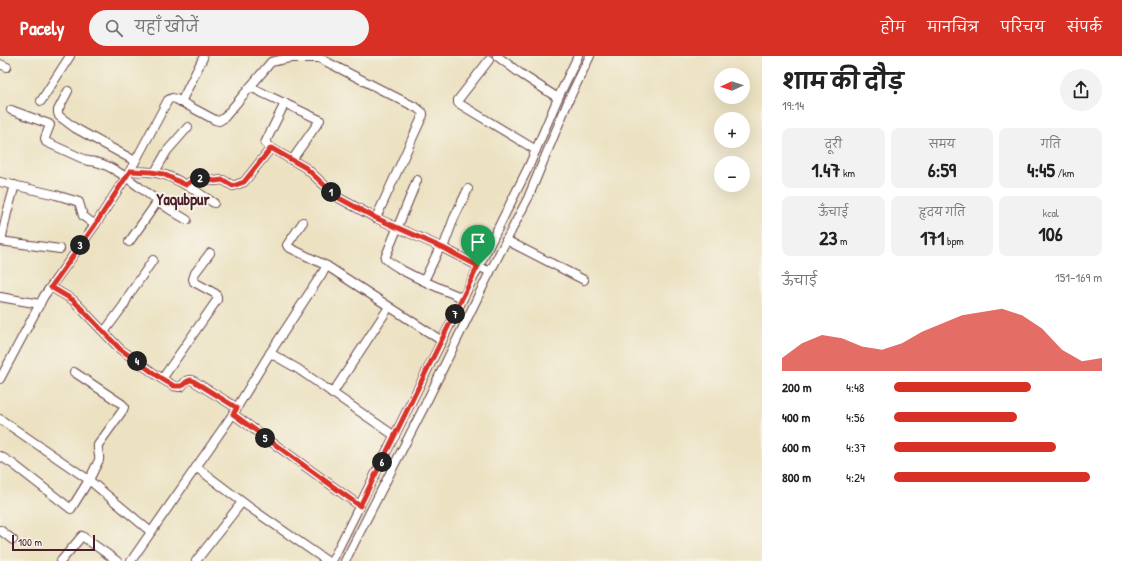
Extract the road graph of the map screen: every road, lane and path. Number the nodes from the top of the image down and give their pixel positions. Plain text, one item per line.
1 (70, 56) edge
2 (267, 56) edge
3 (497, 56) edge
4 (578, 56) edge
5 (590, 56) edge
6 (319, 57) edge
7 (488, 57) edge
8 (203, 58) dead end
9 (281, 59) junction
10 (250, 87) junction
11 (68, 91) dead end
12 (559, 95) junction
13 (570, 96) junction
14 (41, 101) dead end
15 (181, 102) junction
16 (285, 104) junction
17 (11, 110) dead end
18 (188, 127) dead end
19 (271, 148) junction
20 (536, 150) junction
21 (292, 160) junction
22 (135, 161) junction
23 (155, 172) junction
24 (128, 174) junction
25 (416, 180) dead end
26 (0, 182) edge
27 (186, 185) junction
28 (15, 186) junction
29 (468, 189) dead end
30 (158, 201) junction
31 (214, 203) dead end
32 (376, 218) junction
33 (187, 220) dead end
34 (303, 222) dead end
35 (95, 225) junction
36 (397, 227) junction
37 (506, 240) junction
38 (0, 241) edge
39 (130, 242) dead end
40 (441, 247) junction
41 (60, 249) dead end
42 (210, 253) dead end
43 (153, 260) dead end
44 (327, 266) junction
45 (478, 266) junction
46 (490, 272) junction
47 (584, 280) dead end
48 (424, 281) junction
49 (51, 287) junction
50 (0, 297) edge
51 (463, 298) junction
52 (40, 304) junction
53 (388, 307) junction
54 (104, 332) junction
55 (442, 341) junction
56 (270, 353) junction
57 (74, 372) dead end
58 (0, 379) edge
59 (162, 379) junction
60 (332, 394) junction
61 (235, 411) junction
62 (0, 419) edge
63 (395, 436) junction
64 (0, 456) edge
65 (196, 467) junction
66 (90, 480) junction
67 (242, 502) junction
68 (360, 506) junction
69 (0, 530) edge
70 (151, 532) junction
71 (14, 540) dead end
72 (134, 560) edge
73 (60, 561) edge
74 (117, 561) edge
75 (196, 561) edge
76 (327, 561) edge
77 (332, 561) edge
78 (345, 561) edge

1 - 14 street
2 - 9 street
3 - 12 street
4 - 12 street
5 - 13 street
6 - 9 street
6 - 32 street
7 - 20 street
8 - 15 street
9 - 10 street
10 - 15 street
10 - 16 street
11 - 22 street
12 - 13 street
12 - 20 street
13 - 37 street
15 - 22 street
16 - 19 street
16 - 21 street
17 - 24 street
18 - 23 street
19 - 21 street
19 - 27 street
20 - 45 street
21 - 32 street
22 - 24 street
23 - 24 street
23 - 27 street
24 - 30 street
24 - 35 street
25 - 36 street
26 - 28 street
27 - 31 street
28 - 35 street
28 - 38 street
29 - 40 street
30 - 33 street
30 - 39 street
32 - 36 street
34 - 44 street
35 - 49 street
36 - 40 street
36 - 48 street
37 - 46 street
37 - 47 street
38 - 41 street
40 - 45 street
40 - 48 street
42 - 59 street
43 - 54 street
44 - 53 street
44 - 56 street
45 - 46 street
45 - 51 street
46 - 78 street
48 - 51 street
49 - 52 street
49 - 54 street
50 - 52 street
51 - 55 street
52 - 58 street
53 - 55 street
53 - 60 street
54 - 59 street
55 - 63 street
56 - 60 street
56 - 61 street
57 - 66 street
59 - 61 street
60 - 63 street
61 - 65 street
61 - 68 street
62 - 66 street
63 - 68 street
64 - 66 street
65 - 67 street
65 - 70 street
66 - 70 street
67 - 75 street
67 - 76 street
68 - 77 street
69 - 71 street
70 - 72 street
73 - 74 street

